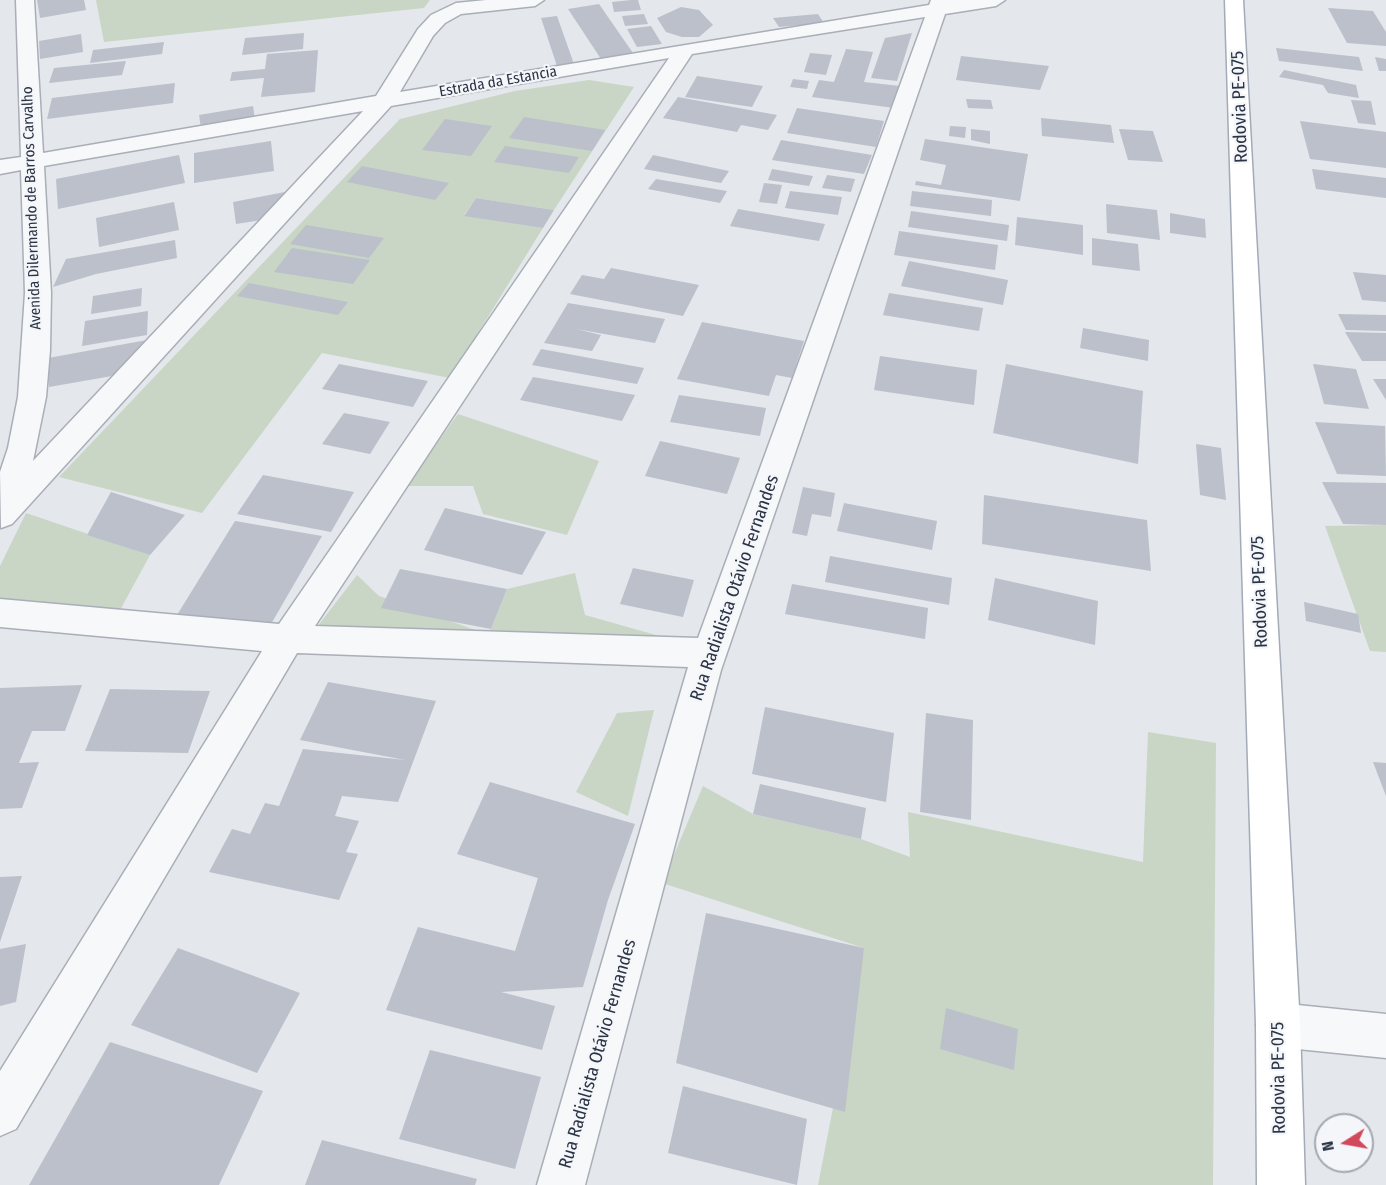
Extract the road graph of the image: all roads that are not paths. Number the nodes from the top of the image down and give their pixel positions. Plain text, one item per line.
1 (25, 0) edge
2 (535, 0) edge
3 (996, 0) edge
4 (1238, 4) edge
5 (938, 5) edge
6 (685, 49) junction
7 (383, 102) junction
8 (32, 162) junction
9 (0, 167) edge
10 (1, 517) edge
11 (0, 613) edge
12 (288, 639) junction
13 (710, 653) junction
14 (1278, 1025) junction
15 (1386, 1036) edge
16 (0, 1113) edge
17 (561, 1185) edge
18 (1281, 1185) edge

1 - 8 street, Avenida Dilermando de Barros Carvalho
2 - 7 street
3 - 5 street, Estrada da Estancia
4 - 14 main road, Rodovia PE-075
5 - 6 street, Estrada da Estancia
5 - 13 street, Rua Radialista Otávio Fernandes
6 - 7 street, Estrada da Estancia
6 - 12 street
7 - 8 street, Estrada da Estancia
7 - 10 street
8 - 9 street, Estrada da Estancia
8 - 10 street, Avenida Dilermando de Barros Carvalho
11 - 12 street
12 - 13 street
12 - 16 street
13 - 17 street, Rua Radialista Otávio Fernandes
14 - 15 street
14 - 18 main road, Rodovia PE-075

